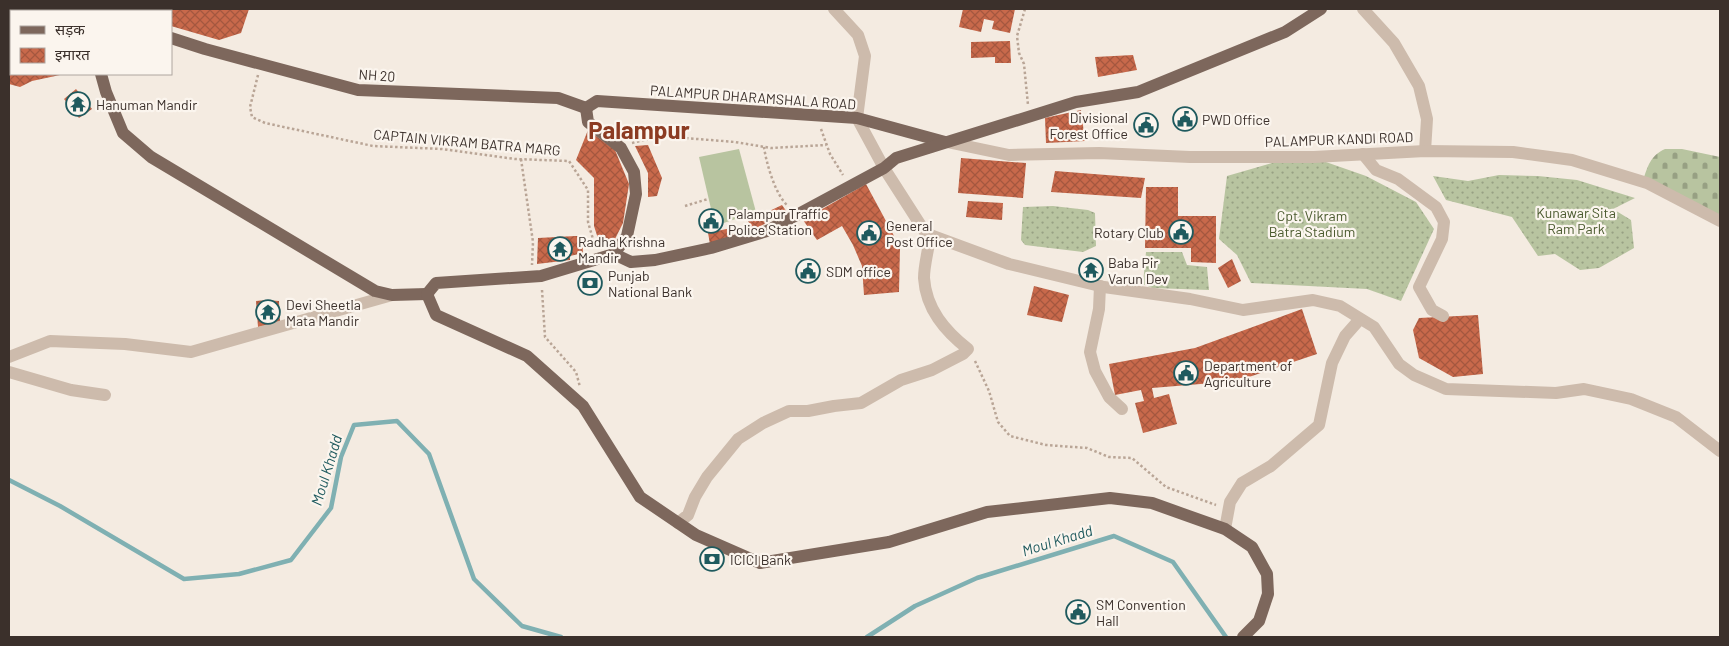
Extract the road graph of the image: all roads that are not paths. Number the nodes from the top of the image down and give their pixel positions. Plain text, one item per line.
1 (834, 9) edge
2 (1321, 9) edge
3 (1363, 9) edge
4 (172, 38) edge
5 (100, 75) edge
6 (586, 108) junction
7 (857, 118) junction
8 (946, 142) junction
9 (1425, 152) junction
10 (1363, 154) junction
11 (884, 168) junction
12 (1720, 220) edge
13 (930, 235) junction
14 (614, 254) junction
15 (1100, 286) junction
16 (427, 294) junction
17 (392, 295) junction
18 (1443, 316) dead end
19 (1360, 319) junction
20 (9, 357) edge
21 (9, 372) edge
22 (105, 395) dead end
23 (1122, 409) dead end
24 (1720, 451) edge
25 (678, 522) junction
26 (1225, 529) junction
27 (1245, 636) edge

1 - 7 street
2 - 8 main road
3 - 9 street
4 - 6 main road, NH 20
5 - 17 main road
6 - 7 main road, PALAMPUR DHARAMSHALA ROAD
6 - 14 main road
7 - 8 main road, PALAMPUR DHARAMSHALA ROAD
7 - 11 street
8 - 10 street, PALAMPUR KANDI ROAD
8 - 11 main road
9 - 10 street, PALAMPUR KANDI ROAD
9 - 12 street, PALAMPUR KANDI ROAD
10 - 18 street
11 - 13 street
11 - 14 main road
13 - 15 street
13 - 25 street
14 - 16 main road
15 - 19 street
15 - 23 street
16 - 17 main road
16 - 25 main road
17 - 20 street
19 - 24 street
19 - 26 street
21 - 22 street
25 - 26 main road
26 - 27 main road

